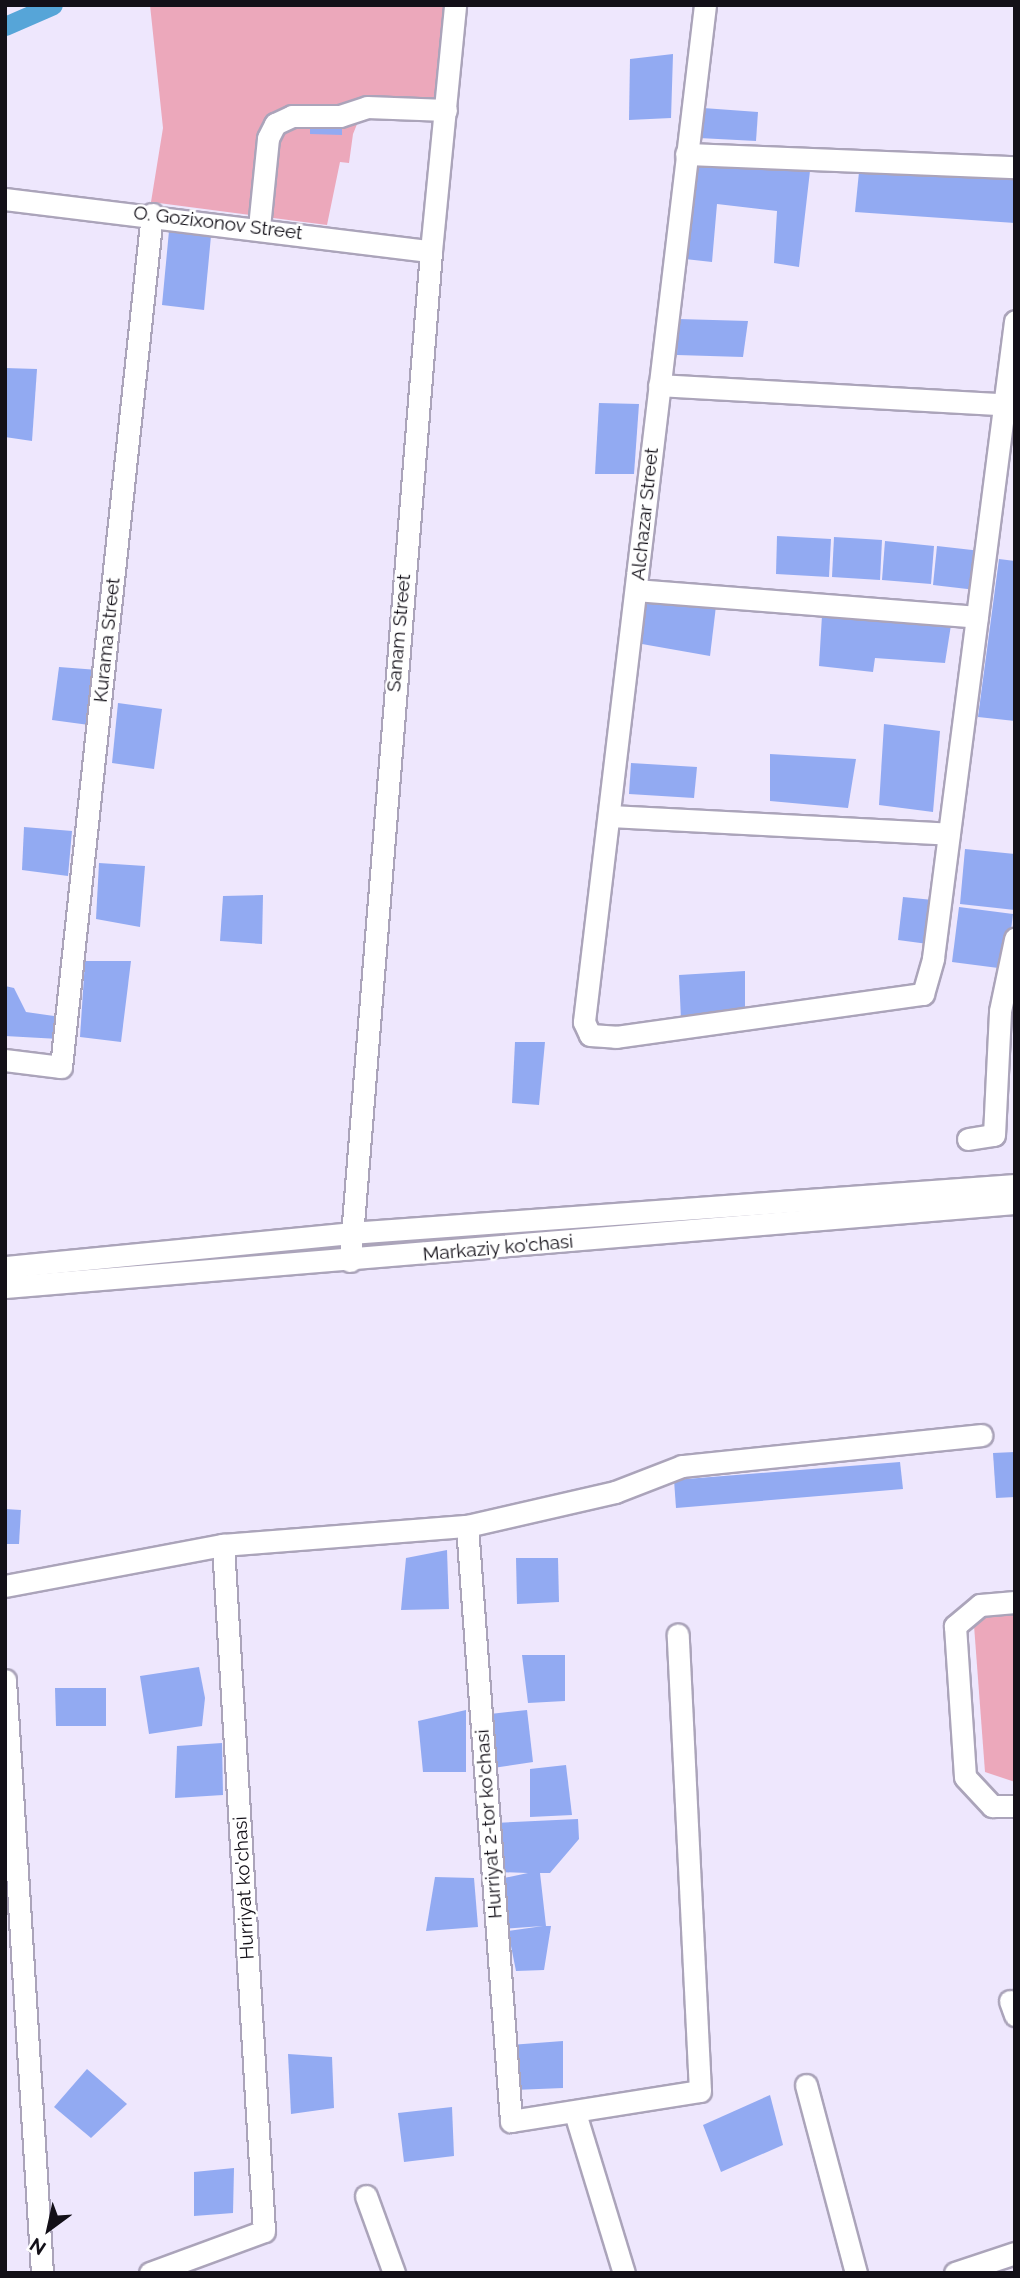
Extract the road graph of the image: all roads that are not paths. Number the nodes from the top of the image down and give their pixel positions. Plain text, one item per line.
1 (455, 5) edge
2 (705, 5) edge
3 (446, 110) junction
4 (686, 153) junction
5 (1015, 167) edge
6 (5, 199) edge
7 (152, 214) junction
8 (259, 228) junction
9 (431, 251) junction
10 (1015, 321) edge
11 (659, 385) junction
12 (1004, 404) junction
13 (636, 590) junction
14 (977, 617) junction
15 (611, 816) junction
16 (949, 834) junction
17 (1015, 939) edge
18 (5, 1060) edge
19 (968, 1139) dead end
20 (1015, 1185) edge
21 (989, 1196) junction
22 (1015, 1203) edge
23 (557, 1218) junction
24 (350, 1233) junction
25 (558, 1243) junction
26 (350, 1261) junction
27 (5, 1267) edge
28 (5, 1287) edge
29 (981, 1435) dead end
30 (467, 1526) junction
31 (223, 1545) junction
32 (5, 1586) edge
33 (1015, 1602) edge
34 (678, 1635) dead end
35 (5, 1680) edge
36 (1015, 1806) edge
37 (806, 2085) dead end
38 (575, 2113) junction
39 (366, 2196) dead end
40 (1015, 2253) edge
41 (163, 2271) edge
42 (966, 2271) edge
43 (42, 2273) edge
44 (394, 2273) edge
45 (624, 2273) edge
46 (856, 2273) edge

1 - 3 street, Sanam Street
2 - 4 street, Alchazar Street
3 - 8 street
3 - 9 street, Sanam Street
4 - 5 street
4 - 11 street, Alchazar Street
6 - 7 street, O. Gozixonov Street
7 - 8 street, O. Gozixonov Street
7 - 18 street, Kurama Street
8 - 9 street, O. Gozixonov Street
9 - 24 street, Sanam Street
10 - 12 street
11 - 12 street
11 - 13 street, Alchazar Street
12 - 14 street
13 - 14 street
13 - 15 street, Alchazar Street
14 - 16 street
15 - 16 street
15 - 16 street, Alchazar Street
17 - 19 street
20 - 21 street
21 - 22 street
21 - 23 street, Markaziy ko'chasi
21 - 25 street, Markaziy ko'chasi
23 - 24 street, Markaziy ko'chasi
23 - 25 street
24 - 26 street, Sanam Street
24 - 27 street, Markaziy ko'chasi
25 - 26 street, Markaziy ko'chasi
26 - 28 street, Markaziy ko'chasi
29 - 30 street
30 - 31 street
30 - 38 street, Hurriyat 2-tor ko'chasi
31 - 32 street
31 - 41 street, Hurriyat ko'chasi
33 - 36 street
34 - 38 street
35 - 43 street
37 - 46 street
38 - 45 street
39 - 44 street
40 - 42 street

